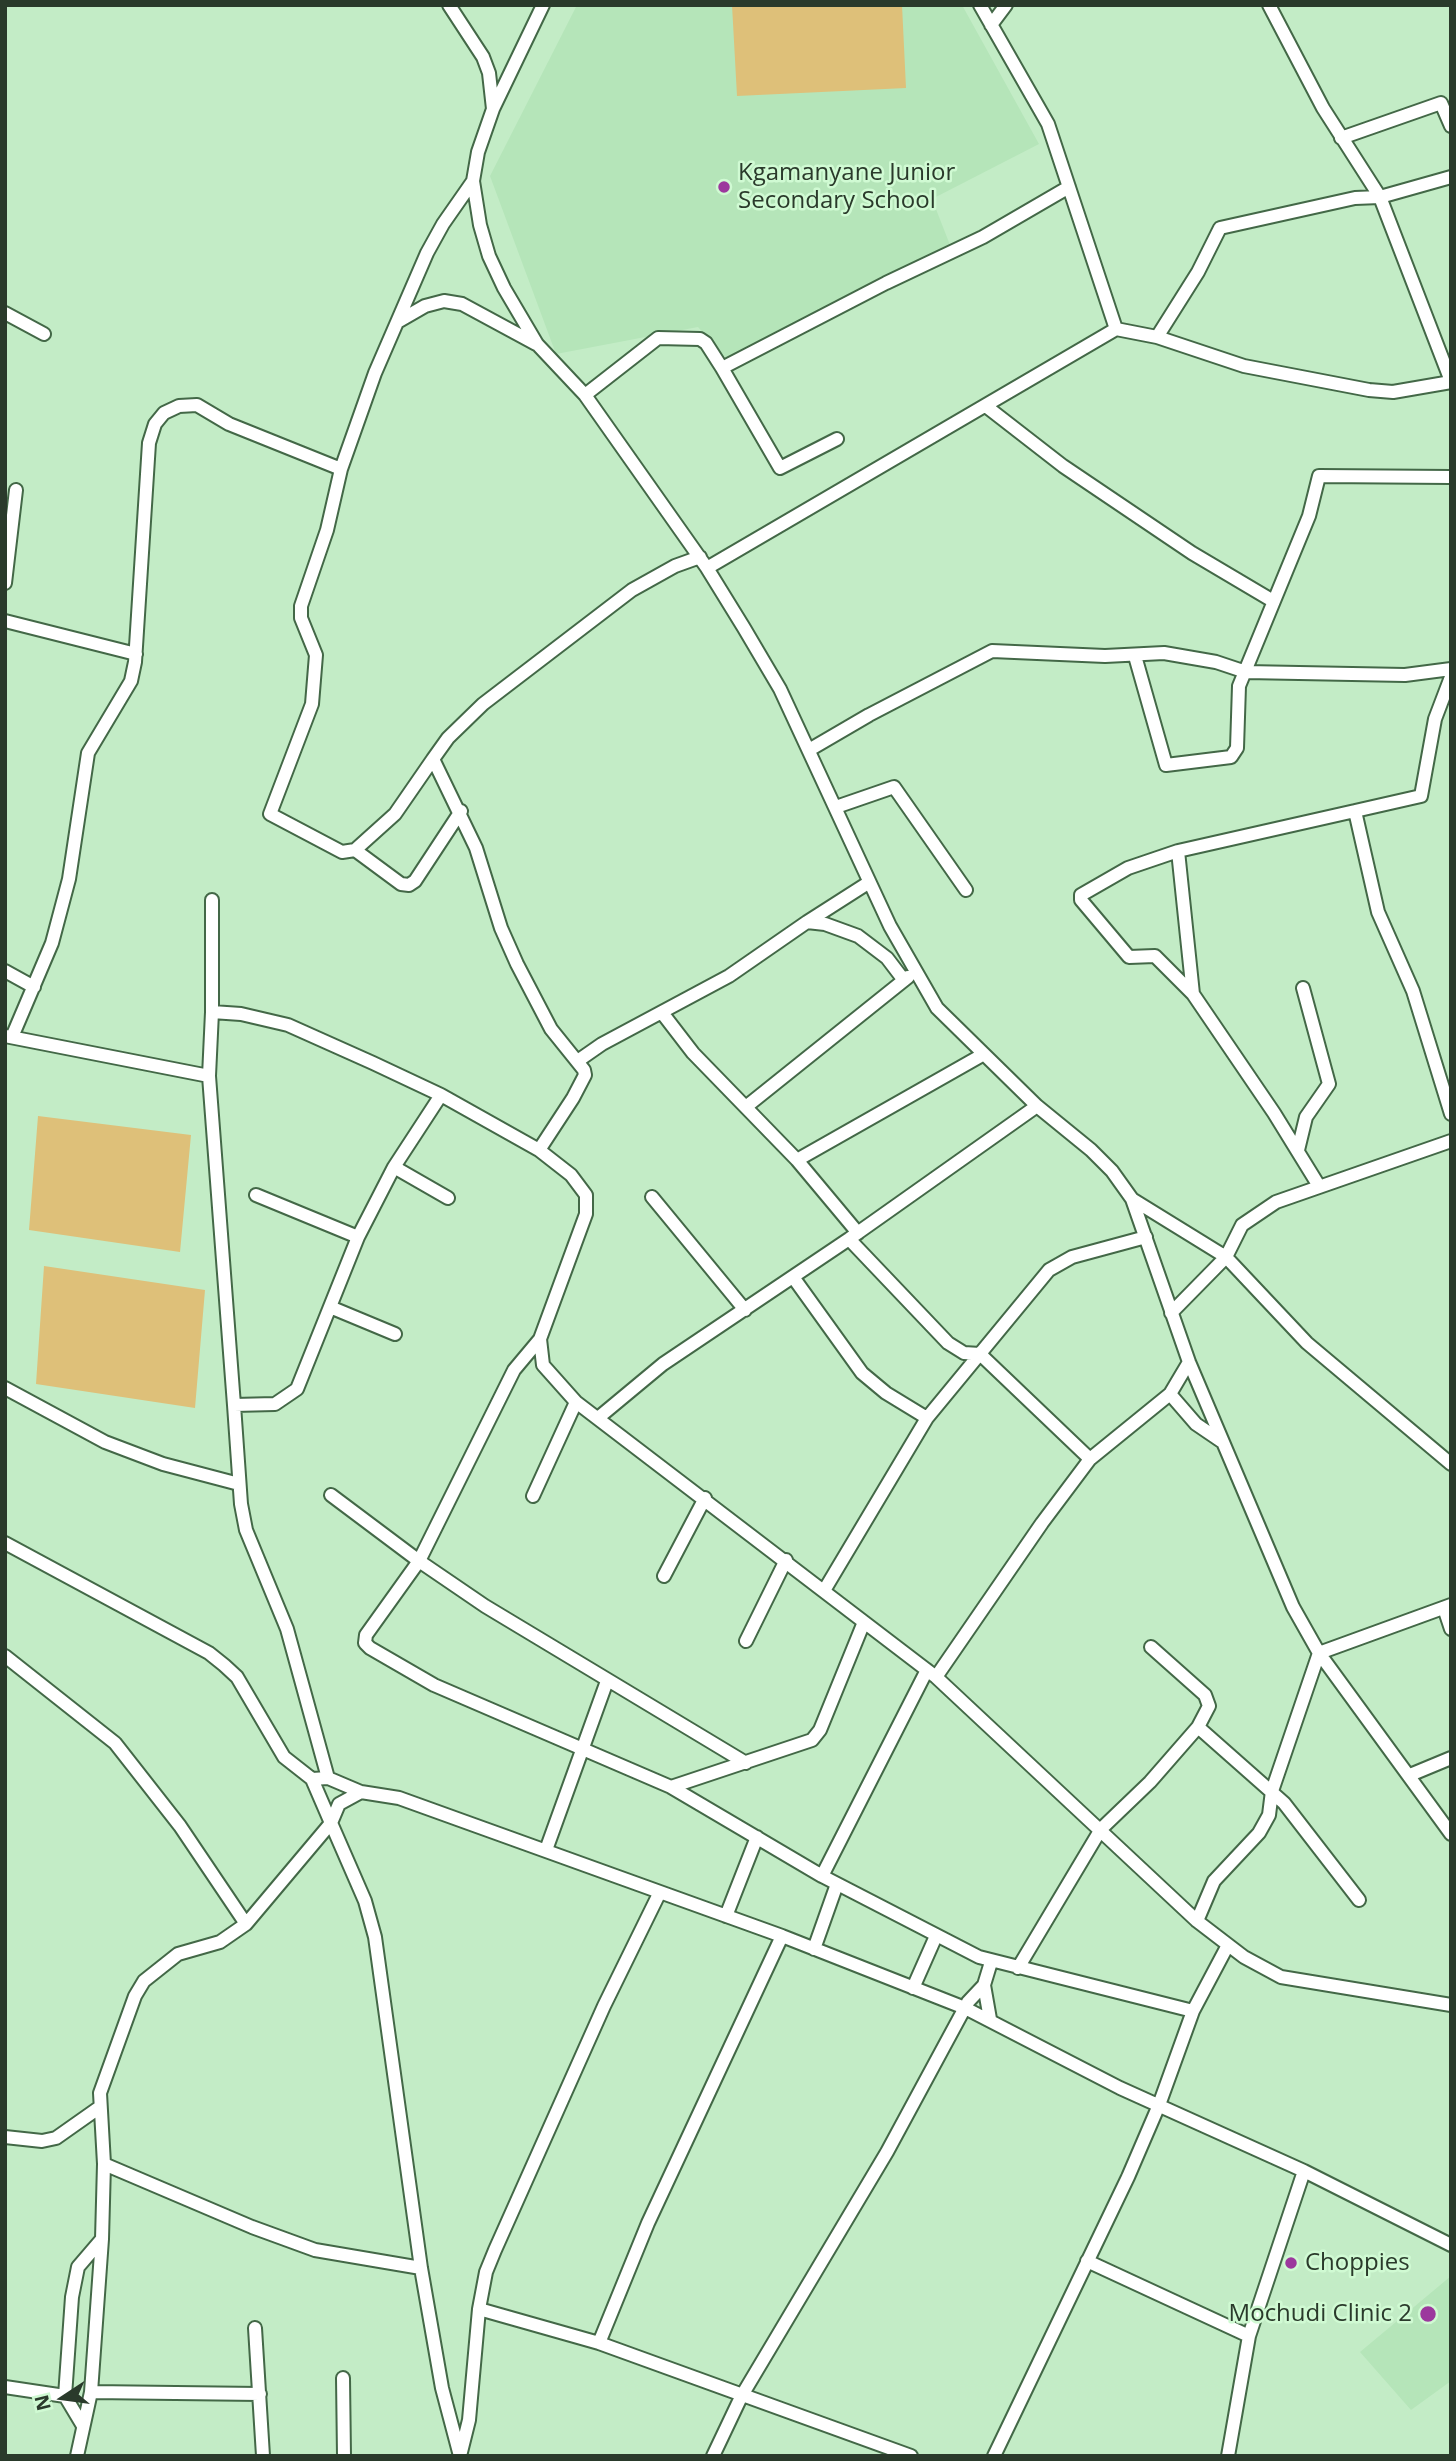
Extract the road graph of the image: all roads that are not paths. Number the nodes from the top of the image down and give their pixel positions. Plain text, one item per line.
1 (449, 5) edge
2 (543, 5) edge
3 (980, 5) edge
4 (1006, 5) edge
5 (1269, 5) edge
6 (991, 25) junction
7 (1446, 101) edge
8 (493, 109) junction
9 (1451, 125) edge
10 (1341, 138) junction
11 (1451, 177) edge
12 (473, 181) junction
13 (1069, 187) junction
14 (1380, 197) junction
15 (5, 313) edge
16 (399, 321) junction
17 (1116, 329) junction
18 (44, 334) dead end
19 (1157, 337) junction
20 (537, 344) junction
21 (722, 368) junction
22 (1451, 382) edge
23 (585, 395) junction
24 (987, 407) junction
25 (838, 439) dead end
26 (341, 469) junction
27 (1451, 477) edge
28 (16, 490) dead end
29 (699, 556) junction
30 (708, 568) junction
31 (5, 583) edge
32 (1273, 601) junction
33 (5, 621) edge
34 (136, 654) junction
35 (1135, 656) junction
36 (1451, 669) edge
37 (1246, 672) junction
38 (1451, 677) edge
39 (1448, 692) edge
40 (809, 750) junction
41 (433, 759) junction
42 (836, 807) junction
43 (461, 811) junction
44 (1355, 811) junction
45 (355, 850) junction
46 (1178, 851) junction
47 (868, 883) junction
48 (966, 890) dead end
49 (212, 900) dead end
50 (807, 922) junction
51 (5, 971) edge
52 (909, 976) junction
53 (34, 987) junction
54 (1303, 988) dead end
55 (1193, 994) junction
56 (212, 1012) junction
57 (663, 1014) junction
58 (8, 1036) edge
59 (984, 1054) junction
60 (579, 1060) junction
61 (209, 1076) junction
62 (441, 1095) junction
63 (747, 1106) junction
64 (1037, 1106) junction
65 (1451, 1114) edge
66 (1451, 1141) edge
67 (538, 1150) junction
68 (1298, 1150) junction
69 (797, 1160) junction
70 (394, 1167) junction
71 (1319, 1186) junction
72 (256, 1195) dead end
73 (652, 1197) dead end
74 (448, 1198) dead end
75 (1132, 1199) junction
76 (853, 1236) junction
77 (358, 1237) junction
78 (1146, 1237) junction
79 (1226, 1256) junction
80 (793, 1277) junction
81 (330, 1307) junction
82 (745, 1310) junction
83 (1171, 1313) junction
84 (395, 1334) dead end
85 (540, 1339) junction
86 (980, 1354) junction
87 (1189, 1362) junction
88 (5, 1388) edge
89 (1170, 1394) junction
90 (576, 1402) junction
91 (234, 1405) junction
92 (598, 1418) junction
93 (927, 1419) junction
94 (1222, 1442) junction
95 (1090, 1459) junction
96 (1451, 1464) edge
97 (239, 1484) junction
98 (331, 1495) dead end
99 (533, 1496) dead end
100 (705, 1498) junction
101 (5, 1544) edge
102 (786, 1560) junction
103 (419, 1561) junction
104 (664, 1576) dead end
105 (825, 1589) junction
106 (1447, 1606) edge
107 (864, 1622) junction
108 (1451, 1629) edge
109 (746, 1641) dead end
110 (1151, 1647) dead end
111 (1319, 1653) junction
112 (5, 1656) edge
113 (931, 1673) junction
114 (607, 1681) junction
115 (1198, 1727) junction
116 (582, 1746) junction
117 (1451, 1758) edge
118 (746, 1763) junction
119 (1410, 1775) junction
120 (328, 1778) junction
121 (312, 1779) junction
122 (671, 1787) junction
123 (1272, 1791) junction
124 (361, 1792) junction
125 (331, 1823) junction
126 (1101, 1829) junction
127 (1451, 1834) edge
128 (757, 1837) junction
129 (545, 1850) junction
130 (821, 1876) junction
131 (838, 1885) junction
132 (659, 1894) junction
133 (1359, 1900) dead end
134 (726, 1916) junction
135 (1197, 1921) junction
136 (246, 1924) junction
137 (782, 1936) junction
138 (936, 1936) junction
139 (1228, 1945) junction
140 (814, 1949) junction
141 (991, 1962) junction
142 (1018, 1968) junction
143 (984, 1986) junction
144 (913, 1988) junction
145 (1451, 2005) edge
146 (965, 2008) junction
147 (1193, 2011) junction
148 (990, 2019) junction
149 (1159, 2105) junction
150 (100, 2107) junction
151 (5, 2137) edge
152 (104, 2164) junction
153 (1304, 2171) junction
154 (102, 2239) junction
155 (1451, 2245) edge
156 (1087, 2261) junction
157 (421, 2267) junction
158 (479, 2309) junction
159 (255, 2328) dead end
160 (1248, 2336) junction
161 (599, 2343) junction
162 (343, 2378) dead end
163 (5, 2388) edge
164 (91, 2392) junction
165 (260, 2394) junction
166 (65, 2396) junction
167 (741, 2397) junction
168 (83, 2426) junction
169 (77, 2456) edge
170 (263, 2456) edge
171 (344, 2456) edge
172 (713, 2456) edge
173 (911, 2456) edge
174 (995, 2456) edge
175 (1228, 2456) edge

1 - 8 street
2 - 8 street
3 - 6 street
4 - 6 street
5 - 10 street
6 - 13 street
7 - 9 street
7 - 10 street
8 - 12 street
10 - 14 street
11 - 14 street
12 - 16 street
12 - 20 street
13 - 17 street
13 - 21 street
14 - 19 street
14 - 22 street
15 - 18 street
16 - 20 street
16 - 26 street
17 - 19 street
17 - 24 street
19 - 22 street
20 - 23 street
21 - 23 street
21 - 25 street
23 - 29 street
24 - 30 street
24 - 32 street
26 - 34 street
26 - 45 street
27 - 32 street
28 - 31 street
29 - 30 street
29 - 41 street
30 - 40 street
32 - 37 street
33 - 34 street
34 - 53 street
35 - 37 street
35 - 37 street
35 - 40 street
36 - 37 street
38 - 39 street
39 - 44 street
40 - 42 street
41 - 43 street
41 - 45 street
42 - 47 street
42 - 48 street
43 - 45 street
43 - 60 street
44 - 46 street
44 - 65 street
46 - 55 street
46 - 55 street
47 - 50 street
47 - 52 street
49 - 56 street
50 - 52 street
50 - 57 street
51 - 53 street
52 - 59 street
52 - 63 street
53 - 58 street
54 - 68 street
55 - 68 street
56 - 61 street
56 - 62 street
57 - 60 street
57 - 63 street
58 - 61 street
59 - 64 street
59 - 69 street
60 - 67 street
61 - 91 street
62 - 67 street
62 - 70 street
63 - 69 street
64 - 75 street
64 - 76 street
66 - 71 street
67 - 85 street
68 - 71 street
69 - 76 street
70 - 74 street
70 - 77 street
71 - 79 street
72 - 77 street
73 - 82 street
75 - 78 street
75 - 79 street
76 - 80 street
76 - 86 street
77 - 81 street
78 - 83 street
78 - 86 street
79 - 83 street
79 - 96 street
80 - 82 street
80 - 93 street
81 - 84 street
81 - 91 street
82 - 92 street
83 - 87 street
85 - 90 street
85 - 103 street
86 - 93 street
86 - 95 street
87 - 89 street
87 - 94 street
88 - 97 street
89 - 94 street
89 - 95 street
90 - 92 street
90 - 99 street
91 - 97 street
92 - 100 street
93 - 105 street
94 - 111 street
95 - 113 street
97 - 120 street
98 - 103 street
100 - 102 street
100 - 104 street
101 - 121 street
102 - 105 street
102 - 109 street
103 - 114 street
103 - 116 street
105 - 107 street
106 - 108 street
106 - 111 street
107 - 113 street
107 - 118 street
110 - 115 street
111 - 119 street
111 - 123 street
112 - 136 street
113 - 126 street
113 - 130 street
114 - 116 street
114 - 118 street
115 - 123 street
115 - 126 street
116 - 122 street
116 - 129 street
117 - 119 street
118 - 122 street
119 - 127 street
120 - 121 street
120 - 124 street
121 - 125 street
122 - 128 street
123 - 133 street
123 - 135 street
124 - 125 street
124 - 129 street
125 - 136 street
125 - 157 street
126 - 135 street
126 - 142 street
128 - 130 street
128 - 134 street
129 - 132 street
130 - 131 street
131 - 138 street
131 - 140 street
132 - 134 street
132 - 158 street
134 - 137 street
135 - 139 street
136 - 150 street
137 - 140 street
137 - 161 street
138 - 141 street
138 - 144 street
139 - 145 street
139 - 147 street
140 - 144 street
141 - 142 street
141 - 143 street
142 - 147 street
143 - 146 street
143 - 148 street
144 - 146 street
146 - 148 street
146 - 167 street
147 - 149 street
148 - 149 street
149 - 153 street
149 - 156 street
150 - 151 street
150 - 152 street
152 - 154 street
152 - 157 street
153 - 155 street
153 - 160 street
154 - 164 street
154 - 166 street
156 - 160 street
156 - 174 street
157 - 158 street
158 - 161 street
159 - 165 street
160 - 175 street
161 - 167 street
162 - 171 street
163 - 166 street
164 - 165 street
164 - 168 street
165 - 170 street
166 - 168 street
167 - 172 street
167 - 173 street
168 - 169 street

